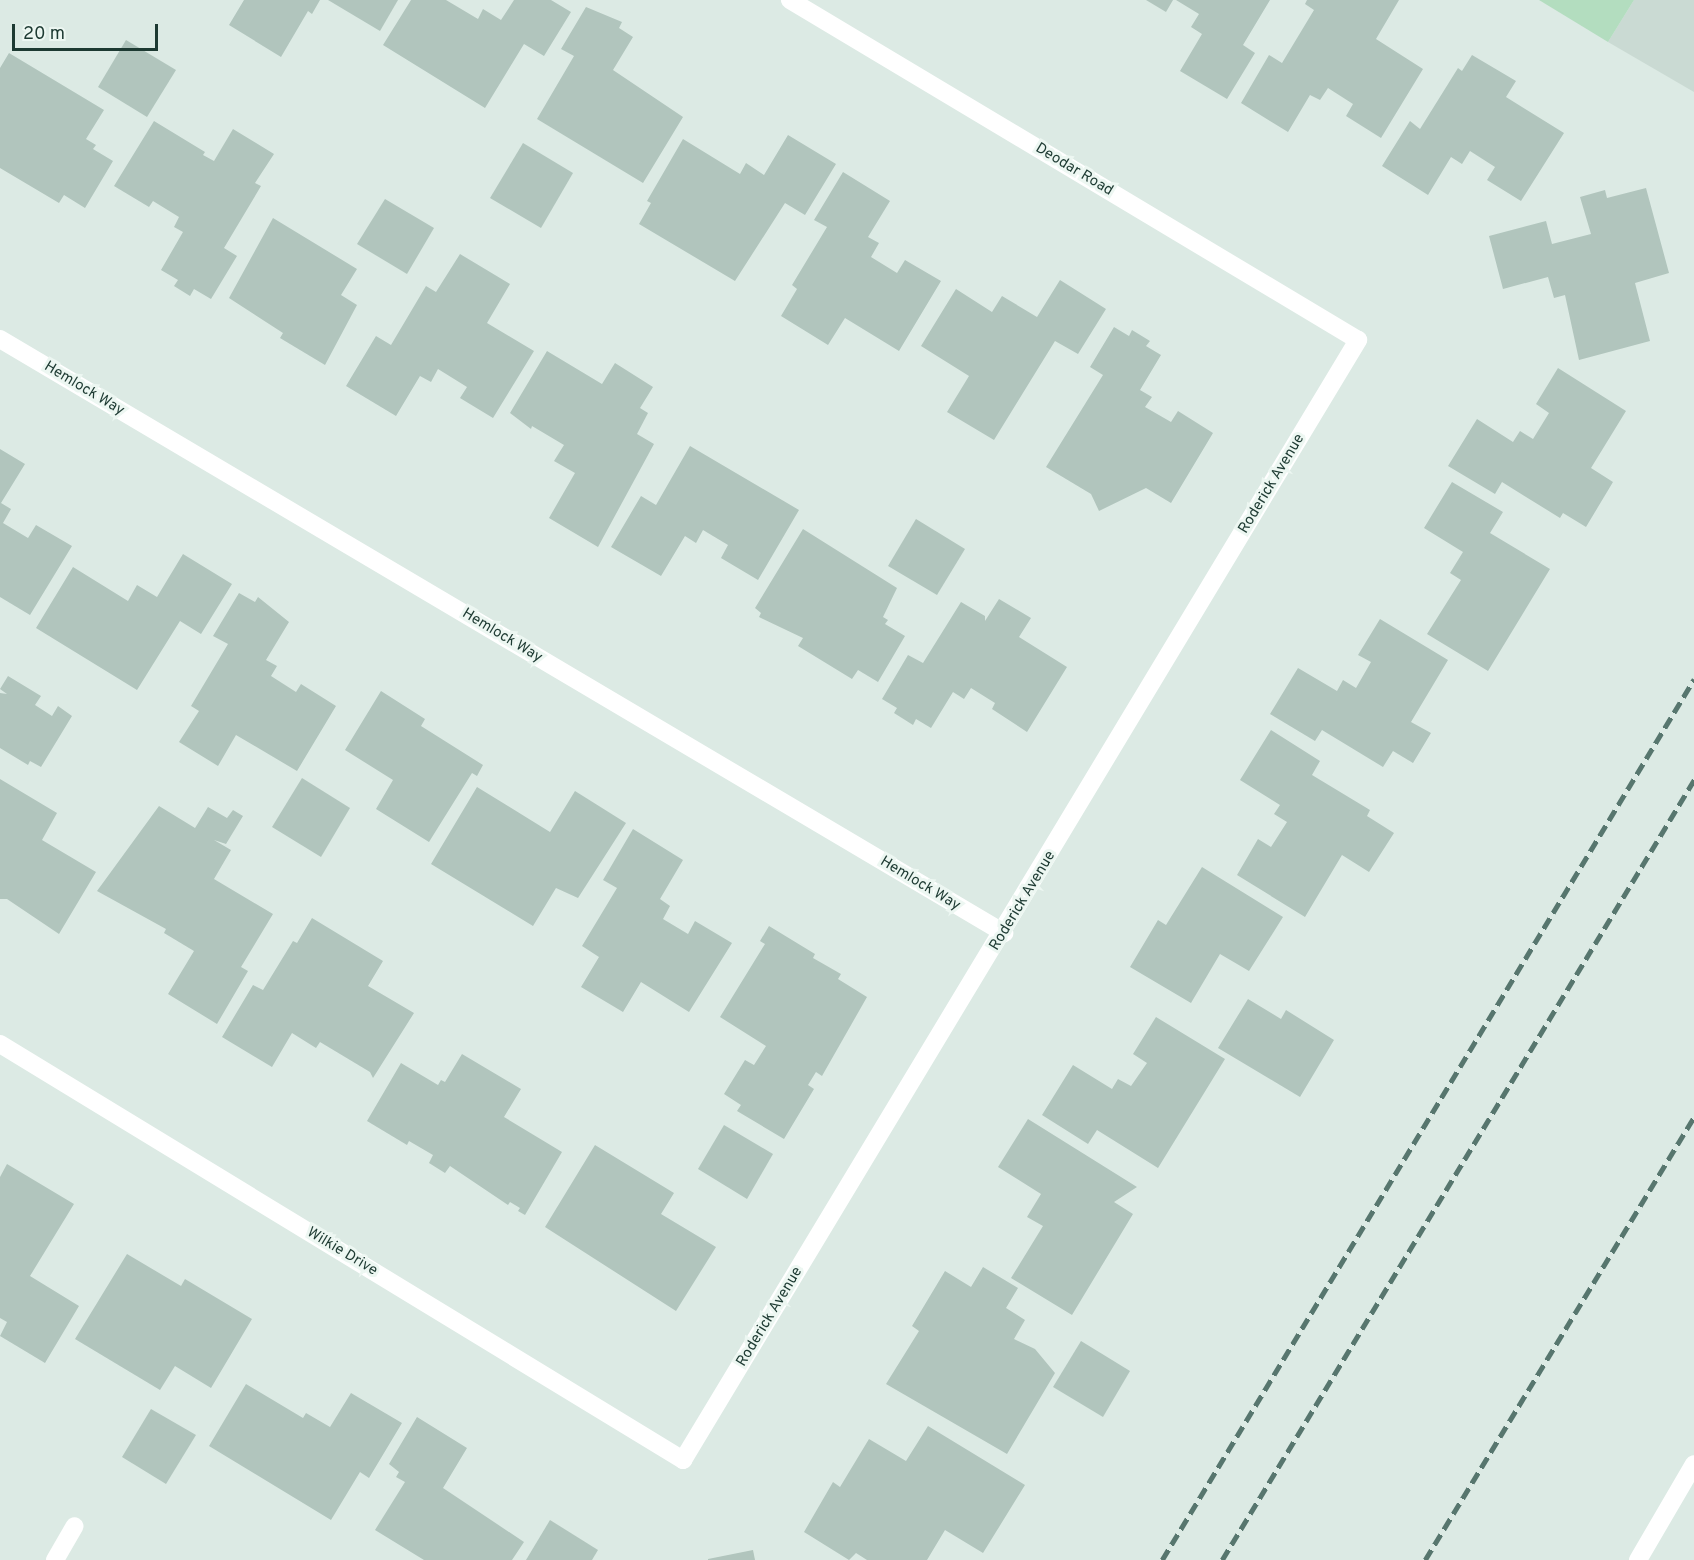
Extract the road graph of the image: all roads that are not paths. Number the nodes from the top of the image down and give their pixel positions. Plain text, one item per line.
1 (790, 0) edge
2 (0, 339) edge
3 (1358, 340) joint
4 (1004, 933) junction
5 (0, 1044) edge
6 (683, 1460) joint
7 (1694, 1464) edge
8 (75, 1526) dead end
9 (55, 1560) edge
10 (1638, 1560) edge

1 - 3 street, Deodar Road
2 - 4 street, Hemlock Way
3 - 4 street, Roderick Avenue
4 - 6 street, Roderick Avenue
5 - 6 street, Wilkie Drive
7 - 10 street
8 - 9 street

